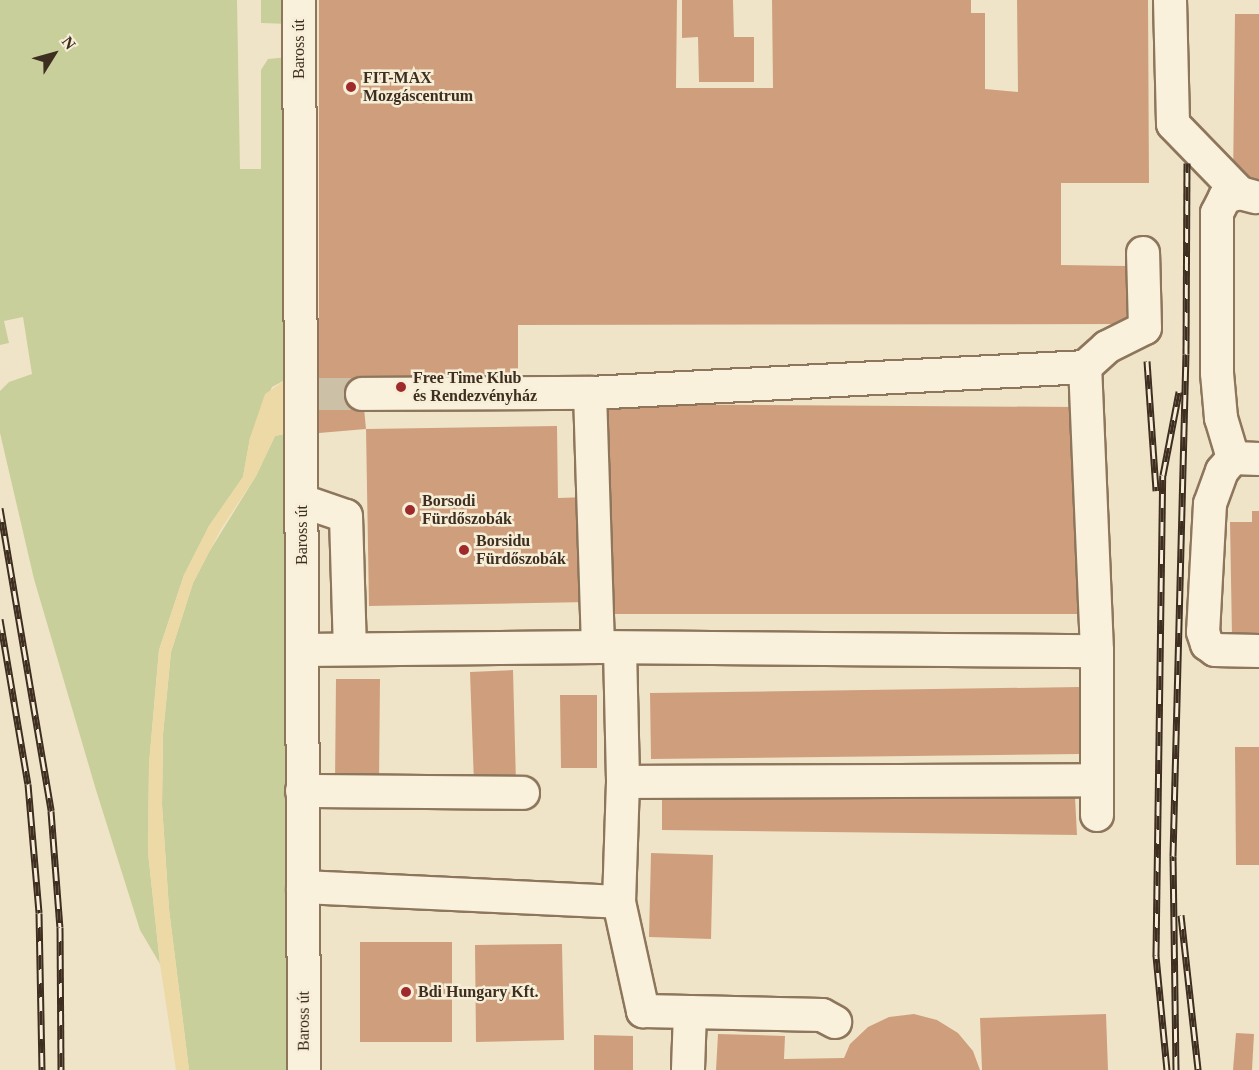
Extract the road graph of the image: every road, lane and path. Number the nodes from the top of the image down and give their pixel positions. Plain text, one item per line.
1 (299, 0) edge
2 (1170, 0) edge
3 (1249, 196) edge
4 (1143, 254) dead end
5 (1085, 366) junction
6 (590, 393) junction
7 (362, 394) tunnel mouth
8 (1246, 458) edge
9 (302, 501) junction
10 (609, 647) junction
11 (350, 649) junction
12 (302, 650) junction
13 (1097, 651) junction
14 (1259, 651) edge
15 (1096, 780) junction
16 (623, 782) junction
17 (302, 791) junction
18 (523, 793) dead end
19 (1097, 815) dead end
20 (303, 887) junction
21 (619, 902) junction
22 (690, 1012) junction
23 (835, 1022) dead end
24 (304, 1070) edge
25 (688, 1070) edge

1 - 9 street, Baross út
2 - 3 street
3 - 8 street
4 - 5 street
5 - 6 street
5 - 13 street
6 - 7 street
6 - 10 street
8 - 14 street
9 - 11 street
9 - 12 street, Baross út
10 - 11 street
10 - 13 street
10 - 16 street
11 - 12 street
12 - 17 street, Baross út
13 - 15 street
15 - 16 street
15 - 19 street
16 - 21 street
17 - 18 street
17 - 20 street, Baross út
20 - 21 street
20 - 24 street, Baross út
21 - 22 street
22 - 23 street
22 - 25 street

